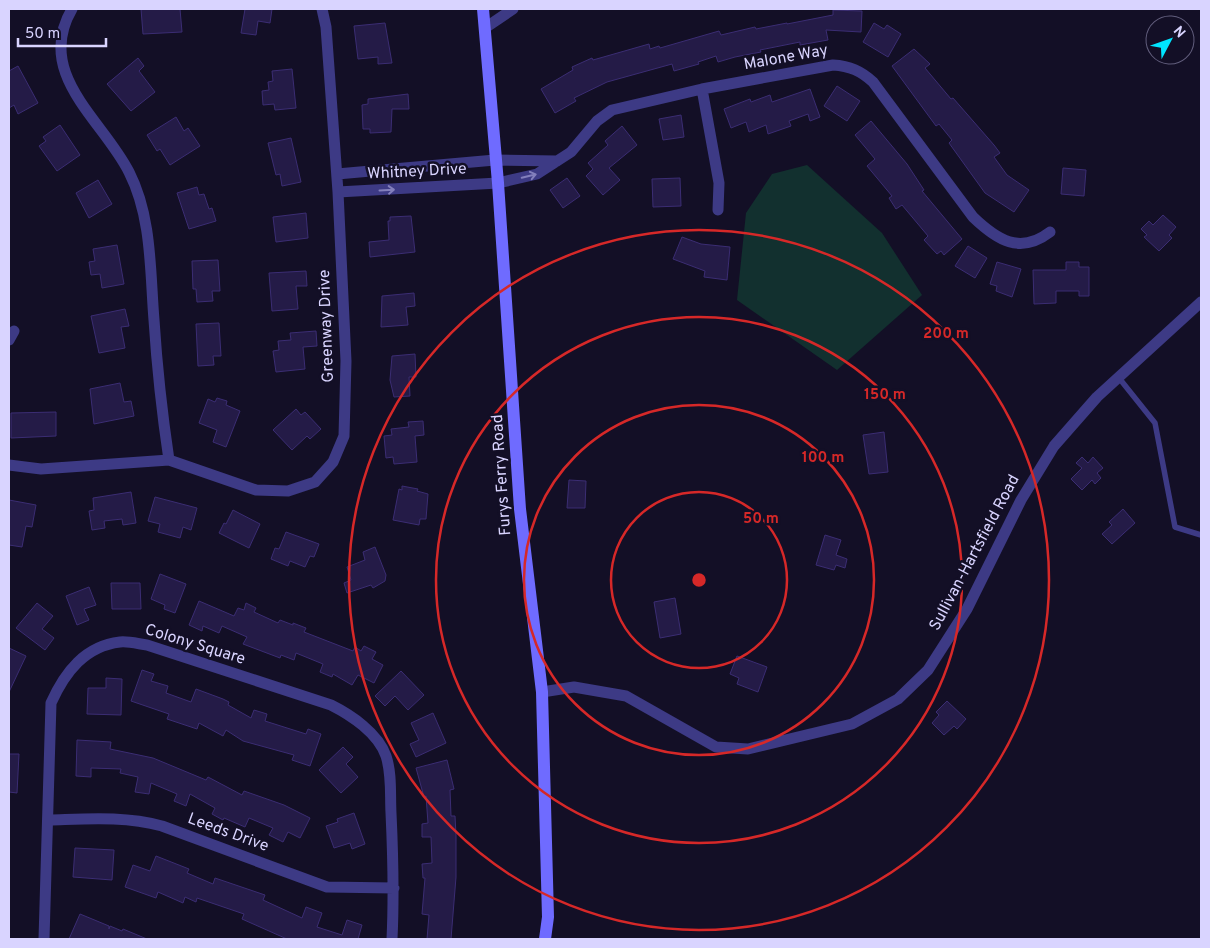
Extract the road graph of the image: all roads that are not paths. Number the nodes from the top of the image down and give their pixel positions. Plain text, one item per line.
1 (72, 9) edge
2 (322, 9) edge
3 (483, 9) edge
4 (513, 9) edge
5 (484, 28) junction
6 (702, 89) junction
7 (495, 160) junction
8 (556, 161) junction
9 (337, 174) junction
10 (498, 183) junction
11 (338, 192) junction
12 (718, 210) dead end
13 (1050, 232) dead end
14 (1201, 302) edge
15 (1119, 378) junction
16 (169, 460) junction
17 (9, 465) edge
18 (1201, 535) edge
19 (542, 692) junction
20 (49, 820) junction
21 (394, 888) junction
22 (44, 939) edge
23 (392, 939) edge
24 (545, 939) edge

1 - 16 street
2 - 9 street, Greenway Drive
3 - 5 main road, Furys Ferry Road
4 - 5 street
5 - 7 main road, Furys Ferry Road
6 - 8 street, Malone Way
6 - 12 street
6 - 13 street, Malone Way
7 - 8 street
7 - 9 street, Whitney Drive
7 - 10 main road, Furys Ferry Road
10 -> 8 street, Malone Way
9 - 11 street, Greenway Drive
11 -> 10 street, Whitney Drive
10 - 19 main road, Furys Ferry Road
11 - 16 street, Greenway Drive
14 - 15 street, Sullivan-Hartsfield Road
15 - 18 lane
15 - 19 street, Sullivan-Hartsfield Road
16 - 17 street, Greenway Drive
19 - 24 main road, Furys Ferry Road
20 - 21 street, Leeds Drive
20 - 21 street, Colony Square
20 - 22 street, Colony Square
21 - 23 street, Colony Square

